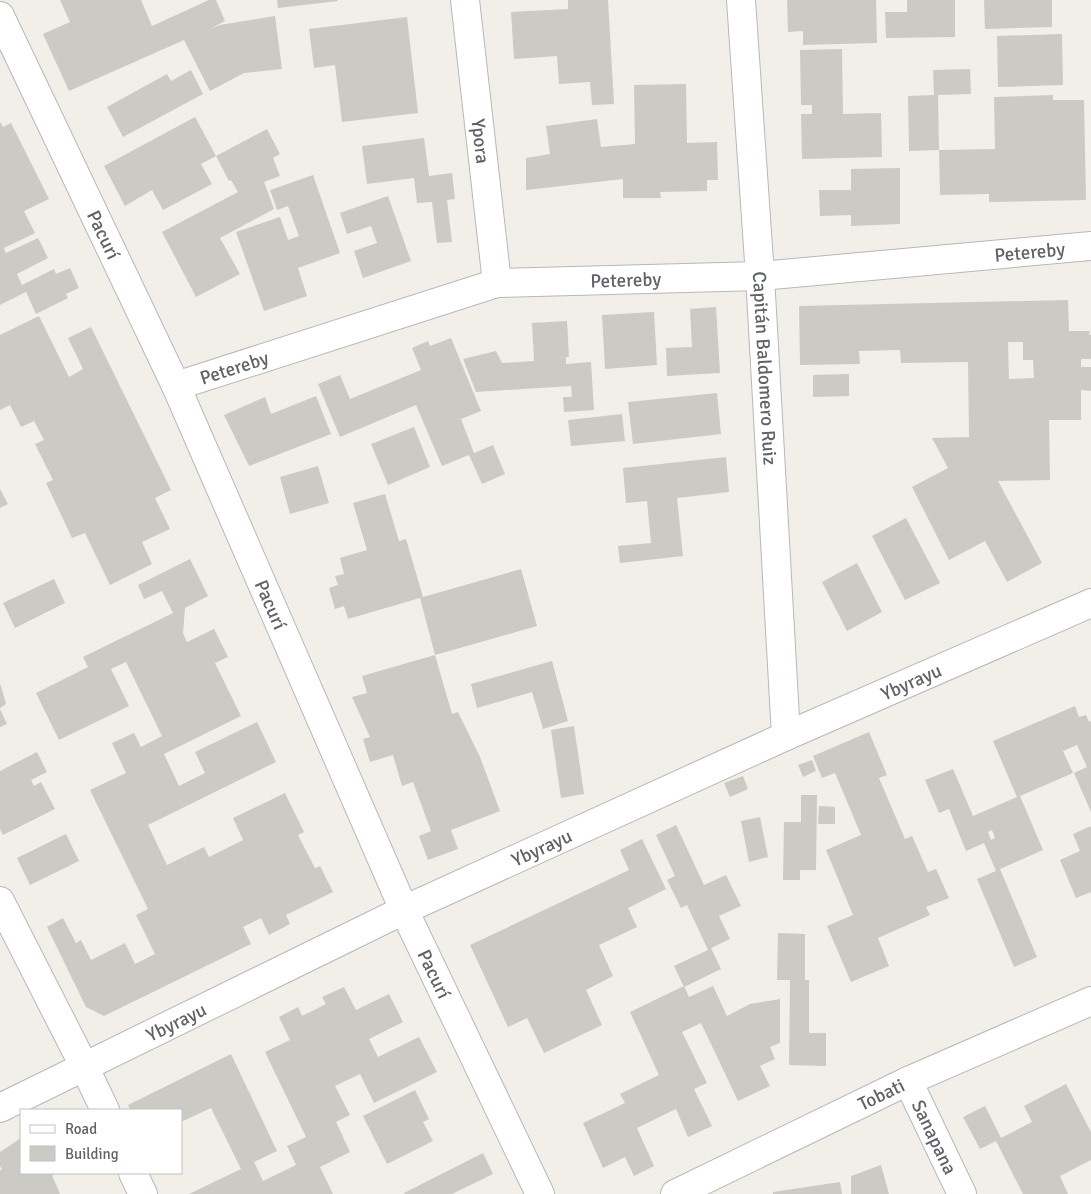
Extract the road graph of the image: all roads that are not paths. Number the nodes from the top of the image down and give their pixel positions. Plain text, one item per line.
1 (464, 0) edge
2 (741, 0) edge
3 (0, 16) edge
4 (1091, 246) edge
5 (760, 276) junction
6 (497, 283) junction
7 (176, 386) junction
8 (1091, 603) edge
9 (786, 736) junction
10 (0, 902) edge
11 (404, 910) junction
12 (1091, 1001) edge
13 (84, 1066) junction
14 (908, 1081) junction
15 (0, 1108) edge
16 (105, 1109) edge
17 (133, 1174) edge
18 (143, 1194) edge
19 (540, 1194) edge
20 (675, 1194) edge
21 (962, 1194) edge

1 - 6 street, Ypora
2 - 5 street, Capitán Baldomero Ruiz
3 - 7 street, Pacurí
4 - 5 street, Petereby
5 - 6 street, Petereby
5 - 9 street, Capitán Baldomero Ruiz
6 - 7 street, Petereby
7 - 11 street, Pacurí
8 - 9 street, Ybyrayu
9 - 11 street, Ybyrayu
10 - 13 street
11 - 13 street, Ybyrayu
11 - 19 street, Pacurí
12 - 14 street, Tobati
13 - 15 street, Ybyrayu
13 - 16 street
14 - 20 street, Tobati
14 - 21 street, Sanapana
17 - 18 street

